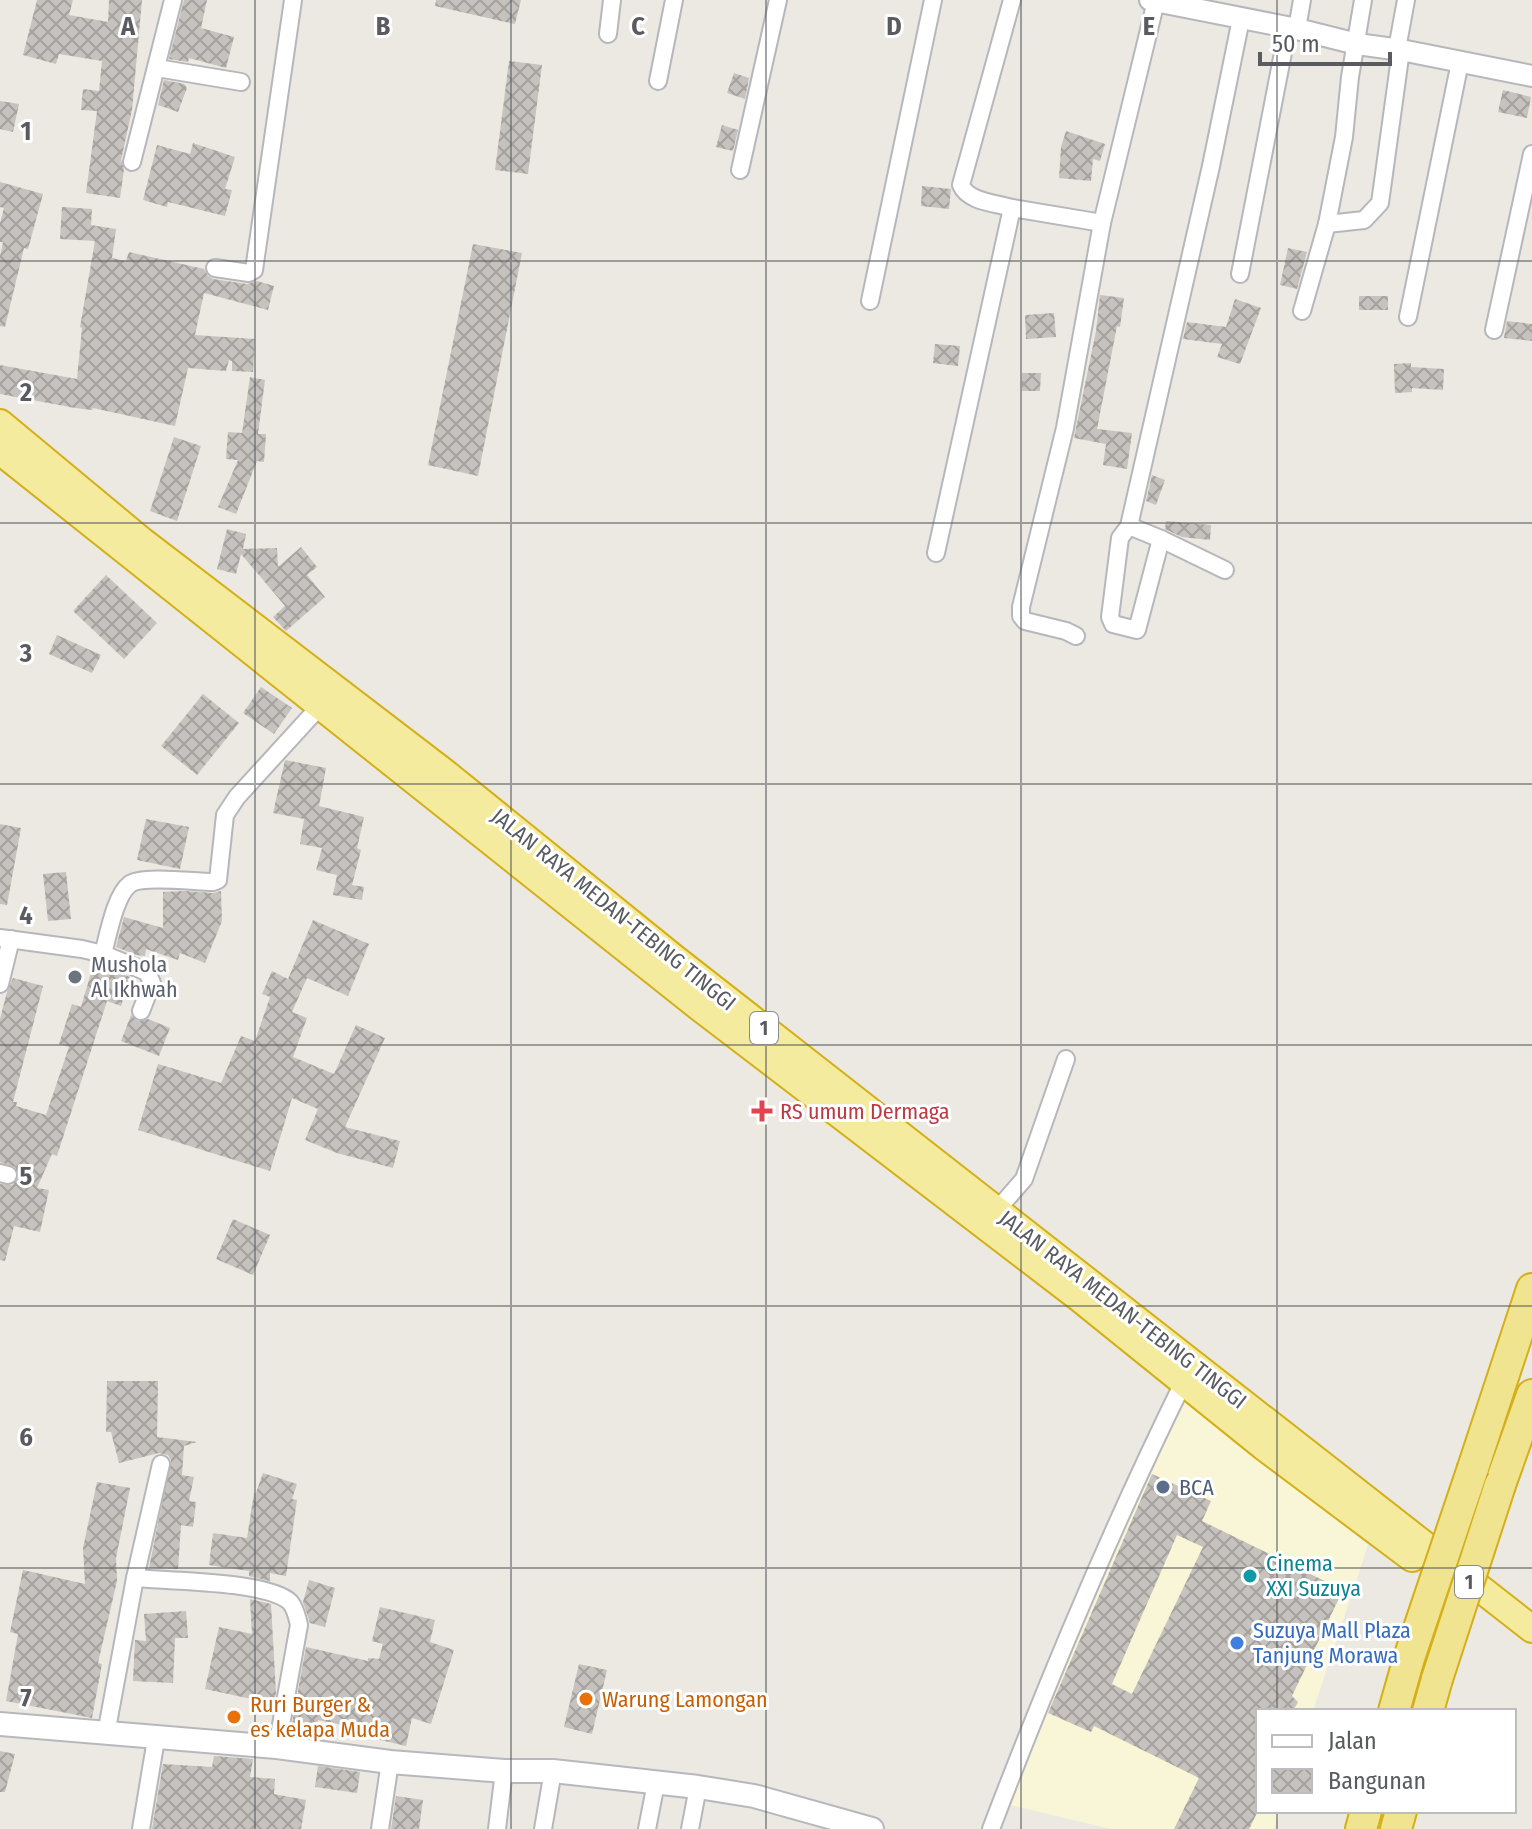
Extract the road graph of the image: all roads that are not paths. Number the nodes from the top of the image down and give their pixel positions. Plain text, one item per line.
1 (173, 0) edge
2 (293, 0) edge
3 (612, 0) edge
4 (674, 0) edge
5 (778, 0) edge
6 (933, 0) edge
7 (1012, 0) edge
8 (1302, 0) edge
9 (1363, 0) edge
10 (1406, 0) edge
11 (1153, 1) edge
12 (1202, 6) edge
13 (1241, 19) junction
14 (1293, 28) junction
15 (608, 34) dead end
16 (1355, 43) junction
17 (1399, 49) junction
18 (1460, 62) junction
19 (157, 68) junction
20 (1532, 76) edge
21 (658, 81) dead end
22 (241, 82) dead end
23 (1532, 154) edge
24 (132, 162) dead end
25 (740, 170) dead end
26 (1012, 208) junction
27 (1102, 223) junction
28 (1327, 224) junction
29 (215, 268) dead end
30 (1240, 274) dead end
31 (870, 301) dead end
32 (1302, 311) dead end
33 (1408, 317) dead end
34 (1494, 330) dead end
35 (0, 423) edge
36 (0, 451) edge
37 (1129, 526) junction
38 (1161, 539) junction
39 (936, 553) dead end
40 (1225, 570) dead end
41 (1076, 636) dead end
42 (321, 705) junction
43 (6, 938) edge
44 (103, 954) junction
45 (0, 984) edge
46 (141, 1011) dead end
47 (1066, 1059) dead end
48 (997, 1210) junction
49 (1532, 1289) edge
50 (1184, 1381) junction
51 (1532, 1395) edge
52 (161, 1464) dead end
53 (135, 1578) junction
54 (1532, 1629) edge
55 (1532, 1650) edge
56 (1395, 1709) edge
57 (1429, 1709) edge
58 (0, 1724) edge
59 (106, 1734) junction
60 (156, 1739) junction
61 (277, 1747) junction
62 (390, 1762) junction
63 (504, 1771) junction
64 (553, 1771) junction
65 (656, 1783) junction
66 (698, 1787) junction
67 (141, 1829) edge
68 (380, 1829) edge
69 (497, 1829) edge
70 (543, 1829) edge
71 (647, 1829) edge
72 (690, 1829) edge
73 (872, 1829) edge
74 (991, 1829) edge

1 - 19 street
2 - 29 street
3 - 15 street
4 - 21 street
5 - 25 street
6 - 31 street
7 - 26 street
8 - 14 street
9 - 16 street
10 - 17 street
11 - 12 street
11 - 27 street
12 - 13 street
13 - 14 street
13 - 37 street
14 - 16 street
14 - 30 street
16 - 17 street
16 - 28 street
17 - 18 street
17 - 28 street
18 - 20 street
18 - 33 street
19 - 22 street
19 - 24 street
23 - 34 street
26 - 27 street
26 - 39 street
27 - 41 street
28 - 32 street
35 - 48 highway, JALAN RAYA MEDAN-TEBING TINGGI / 1
36 - 42 highway, JALAN RAYA MEDAN-TEBING TINGGI / 1
37 - 38 street
37 - 38 street
38 - 40 street
42 - 44 street
42 - 50 highway, JALAN RAYA MEDAN-TEBING TINGGI / 1
43 - 44 street
43 - 45 street
44 - 46 street
47 - 48 street
48 - 54 highway, JALAN RAYA MEDAN-TEBING TINGGI / 1
49 - 56 highway, 1, bridge
50 - 55 highway, JALAN RAYA MEDAN-TEBING TINGGI / 1
50 - 74 street
51 - 57 highway, 1, bridge
52 - 53 street
53 - 59 street
53 - 61 street
58 - 59 main road
59 - 60 main road
60 - 61 main road
60 - 67 street
61 - 62 main road
62 - 63 main road
62 - 68 street
63 - 64 main road
63 - 69 street
64 - 65 main road
64 - 70 street
65 - 66 main road
65 - 71 street
66 - 72 street
66 - 73 main road

